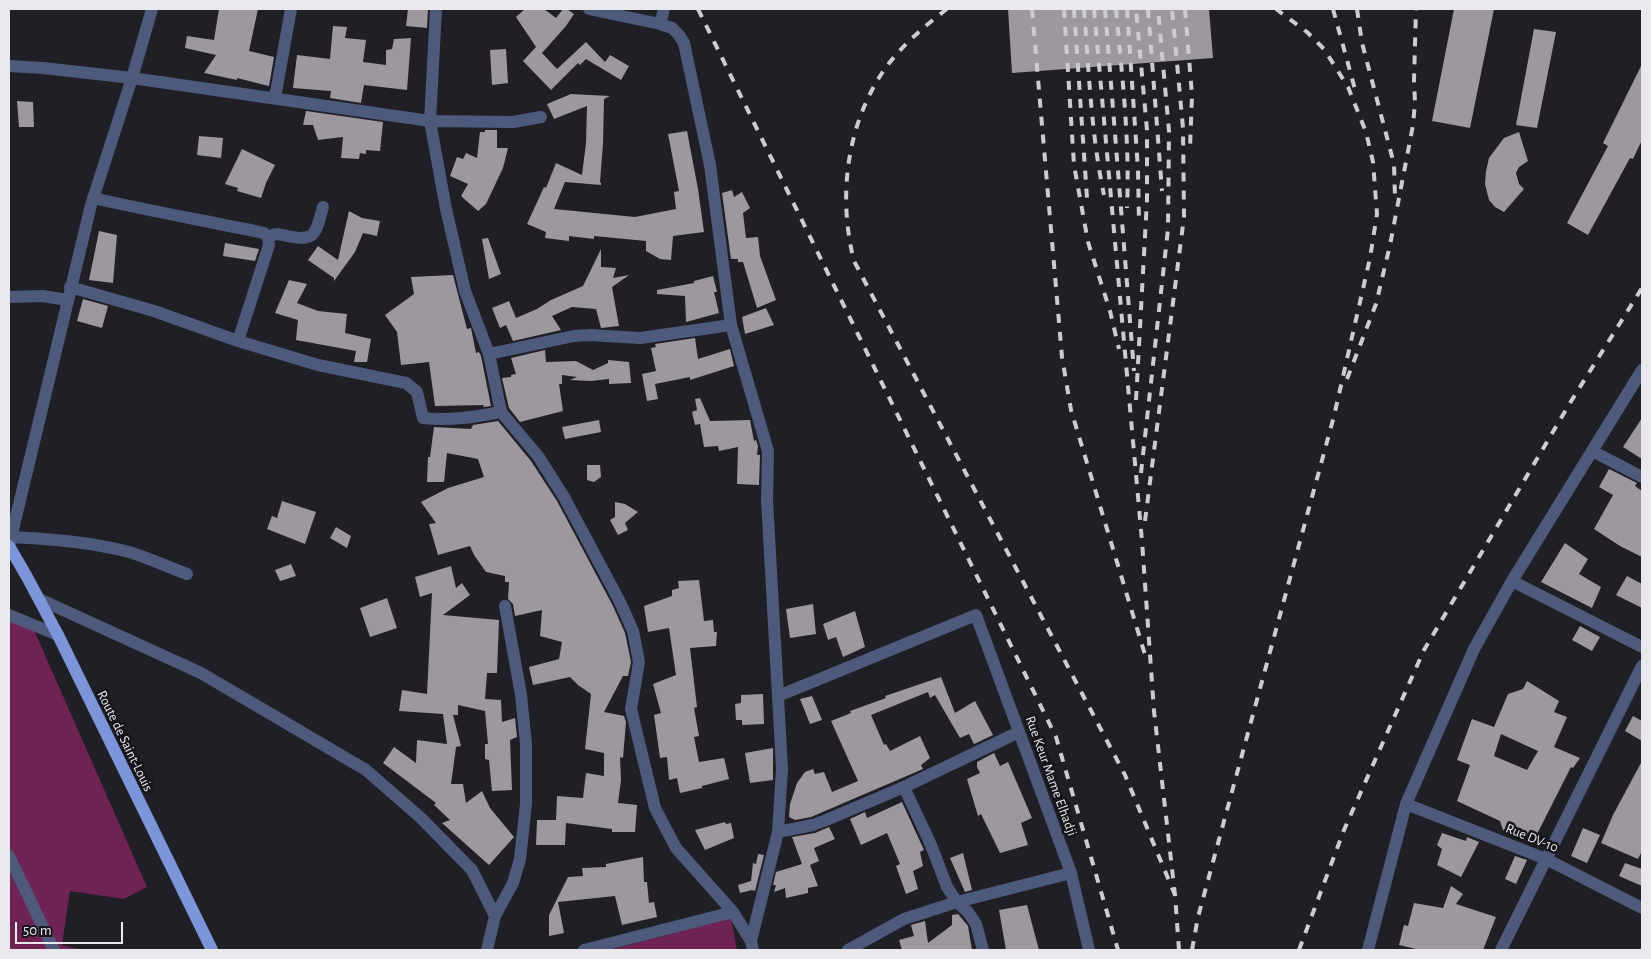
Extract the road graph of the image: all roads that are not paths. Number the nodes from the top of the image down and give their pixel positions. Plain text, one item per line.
1 (152, 9) edge
2 (291, 9) edge
3 (436, 9) edge
4 (589, 9) edge
5 (664, 9) edge
6 (660, 24) junction
7 (9, 66) edge
8 (132, 78) junction
9 (275, 98) junction
10 (541, 117) dead end
11 (430, 121) junction
12 (93, 198) junction
13 (323, 207) dead end
14 (268, 237) junction
15 (70, 287) junction
16 (9, 297) edge
17 (67, 300) junction
18 (731, 325) junction
19 (238, 341) junction
20 (488, 354) junction
21 (1642, 370) edge
22 (501, 412) junction
23 (1592, 451) junction
24 (1642, 477) edge
25 (10, 543) edge
26 (187, 574) dead end
27 (1512, 581) junction
28 (39, 599) junction
29 (504, 606) dead end
30 (9, 615) edge
31 (58, 635) junction
32 (1642, 647) edge
33 (1642, 666) edge
34 (778, 696) junction
35 (1019, 732) junction
36 (904, 788) junction
37 (1406, 804) junction
38 (778, 832) junction
39 (9, 856) edge
40 (1546, 859) junction
41 (1071, 873) junction
42 (957, 902) junction
43 (1642, 908) edge
44 (732, 912) junction
45 (495, 916) junction
46 (869, 944) edge
47 (752, 945) edge
48 (54, 950) edge
49 (212, 950) edge
50 (487, 950) edge
51 (584, 950) edge
52 (848, 950) edge
53 (983, 950) edge
54 (1089, 950) edge
55 (1368, 950) edge
56 (1501, 950) edge

1 - 8 street
2 - 9 street
3 - 11 street
4 - 6 street
5 - 6 street
6 - 18 street
7 - 8 street
8 - 9 street
8 - 12 street
9 - 11 street
10 - 11 street
11 - 20 street
12 - 14 street
12 - 15 street
13 - 14 street
14 - 19 street
15 - 17 street
15 - 19 street
16 - 17 street
17 - 25 street
18 - 20 street
18 - 34 street
19 - 22 street
20 - 22 street
21 - 23 street
22 - 44 street
23 - 24 street
23 - 27 street
25 - 26 street
25 - 28 main road, Route de Saint-Louis
27 - 32 street
27 - 37 street
28 - 31 main road, Route de Saint-Louis
28 - 45 street
29 - 45 street
30 - 31 street
31 - 49 main road, Route de Saint-Louis
33 - 40 street
34 - 35 street, Rue Keur Mame Elhadji
34 - 38 street
35 - 36 street
35 - 41 street, Rue Keur Mame Elhadji
36 - 38 street
36 - 42 street
37 - 40 street, Rue DV-10
37 - 55 street
38 - 47 street
39 - 48 street
40 - 43 street, Rue DV-10
40 - 56 street
41 - 42 street
41 - 54 street, Rue Keur Mame Elhadji
42 - 46 street
42 - 53 street
44 - 47 street
44 - 51 street
45 - 50 street
46 - 52 street

